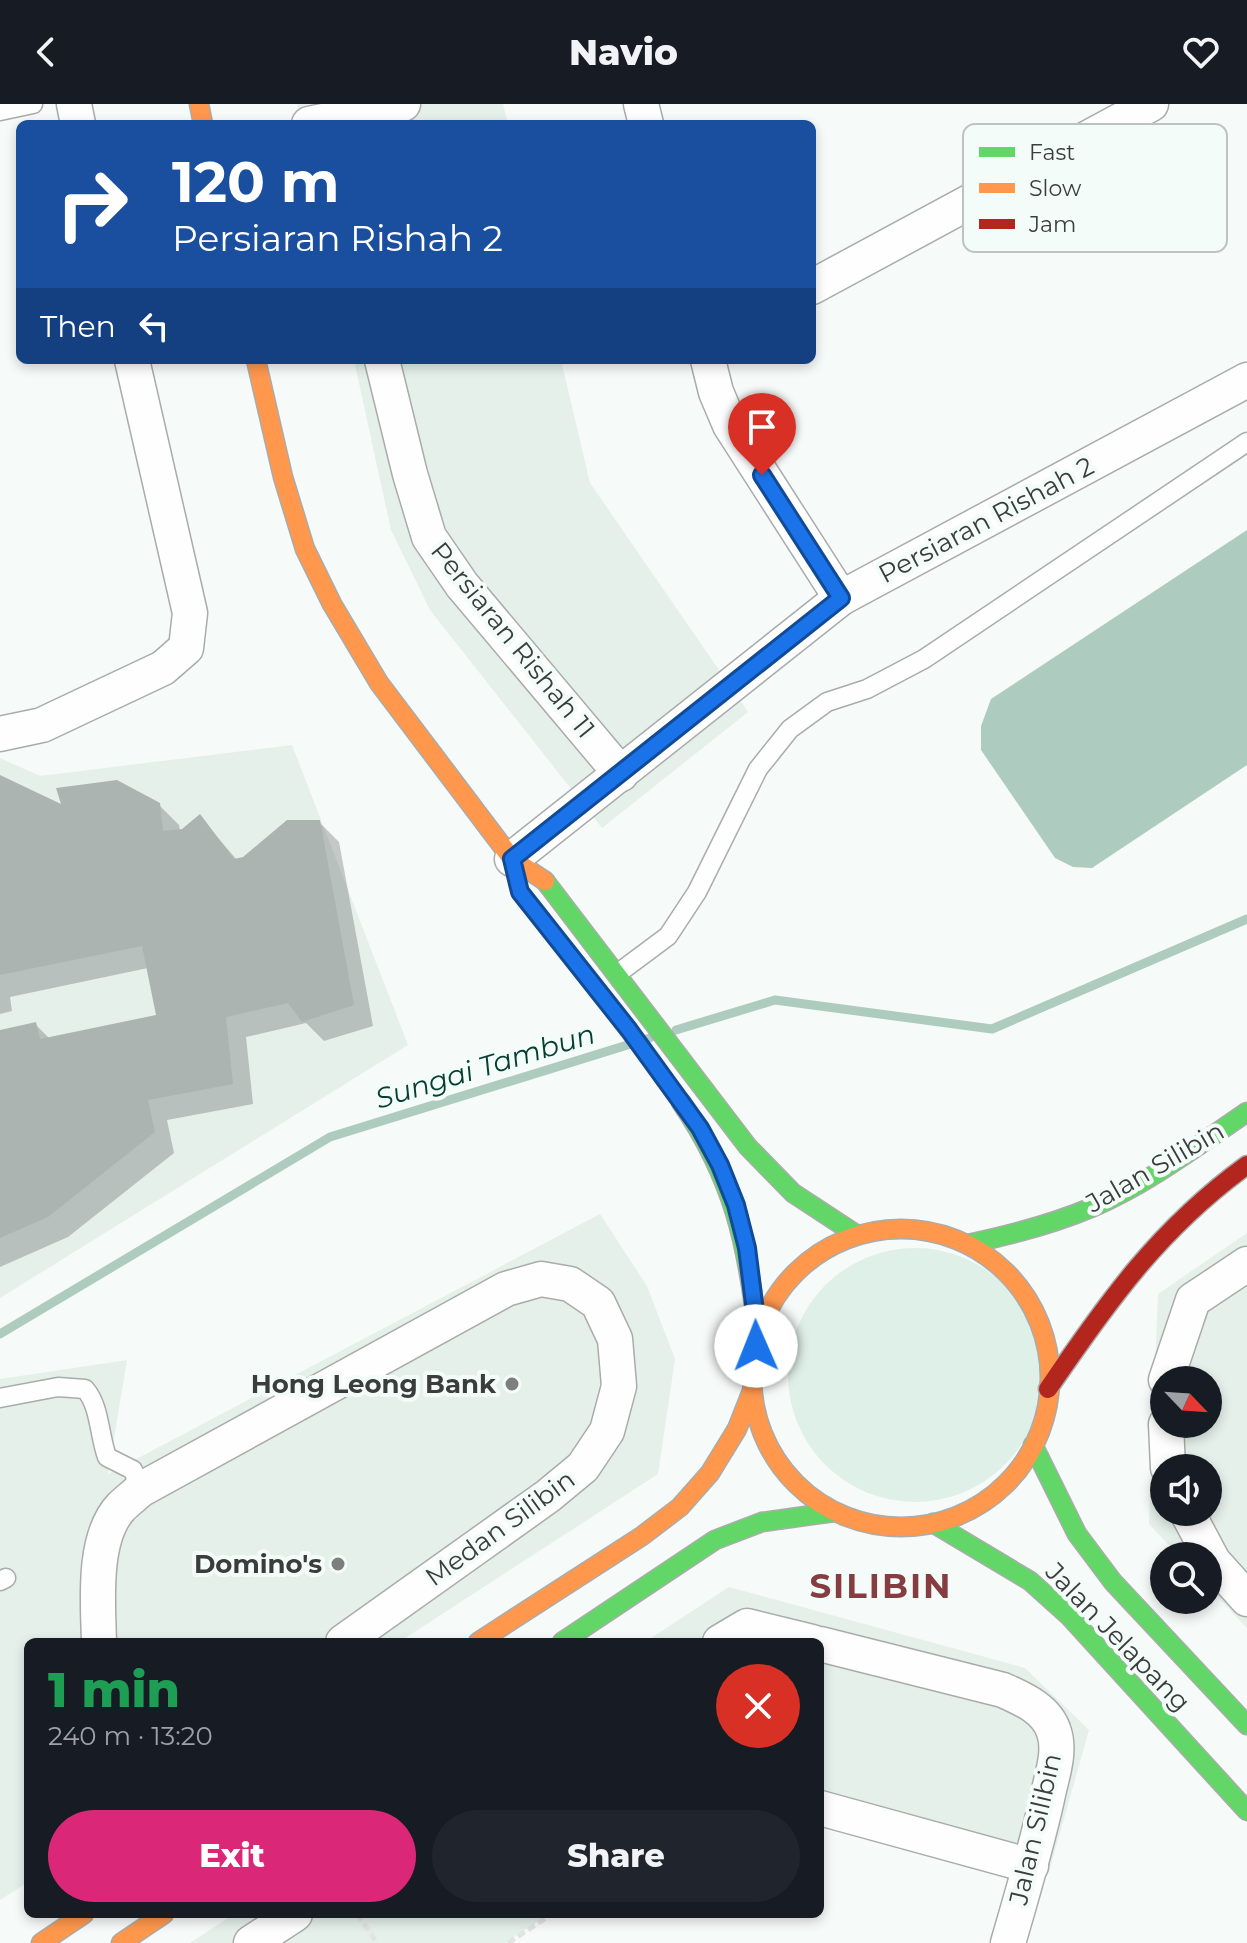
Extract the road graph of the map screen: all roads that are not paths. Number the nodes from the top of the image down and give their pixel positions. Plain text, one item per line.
1 (33, 104) edge
2 (403, 104) edge
3 (1151, 104) edge
4 (0, 111) edge
5 (320, 118) edge
6 (1114, 124) edge
7 (963, 205) edge
8 (816, 285) edge
9 (133, 364) edge
10 (257, 364) edge
11 (383, 364) edge
12 (709, 364) edge
13 (1247, 380) edge
14 (1247, 442) edge
15 (841, 598) junction
16 (0, 734) edge
17 (621, 774) junction
18 (515, 870) junction
19 (617, 974) junction
20 (673, 1092) dead end
21 (1247, 1112) edge
22 (1247, 1165) edge
23 (857, 1235) junction
24 (968, 1244) junction
25 (1247, 1264) edge
26 (758, 1335) junction
27 (1171, 1366) edge
28 (1048, 1389) junction
29 (752, 1391) junction
30 (0, 1398) edge
31 (1033, 1445) junction
32 (140, 1490) junction
33 (834, 1512) junction
34 (933, 1523) junction
35 (1194, 1526) edge
36 (1247, 1599) edge
37 (99, 1638) edge
38 (349, 1638) edge
39 (484, 1638) edge
40 (568, 1638) edge
41 (727, 1638) edge
42 (796, 1638) edge
43 (824, 1645) edge
44 (1247, 1725) edge
45 (824, 1809) edge
46 (1247, 1811) edge
47 (1031, 1866) junction
48 (78, 1918) edge
49 (158, 1918) edge
50 (289, 1918) edge
51 (103, 1921) dead end
52 (41, 1943) edge
53 (70, 1943) edge
54 (121, 1943) edge
55 (251, 1943) edge
56 (1008, 1943) edge

1 - 4 lane
2 - 5 street
3 - 6 street
7 - 8 street
9 - 16 street
10 - 18 main road
11 - 17 street, Persiaran Rishah 11
12 - 15 street
13 - 15 street, Persiaran Rishah 2
14 - 19 lane
15 - 17 street, Persiaran Rishah 2
17 - 18 street, Persiaran Rishah 2
18 - 19 main road
19 - 23 main road
20 - 26 main road
21 - 24 main road, Jalan Silibin
22 - 28 main road, Jalan Silibin
23 - 24 main road
23 - 26 main road
24 - 28 main road
25 - 27 street
26 - 29 main road
28 - 31 main road
29 - 33 main road
29 - 39 main road
30 - 32 lane
31 - 34 main road
31 - 44 main road, Jalan Jelapang
32 - 37 street, Medan Silibin
32 - 38 street, Medan Silibin
33 - 34 main road
33 - 40 main road
34 - 46 main road, Jalan Jelapang
35 - 36 street
41 - 42 street
43 - 47 street, Jalan Silibin
45 - 47 street
47 - 56 street, Jalan Silibin
48 - 52 main road
49 - 54 main road
50 - 55 street
51 - 53 main road

